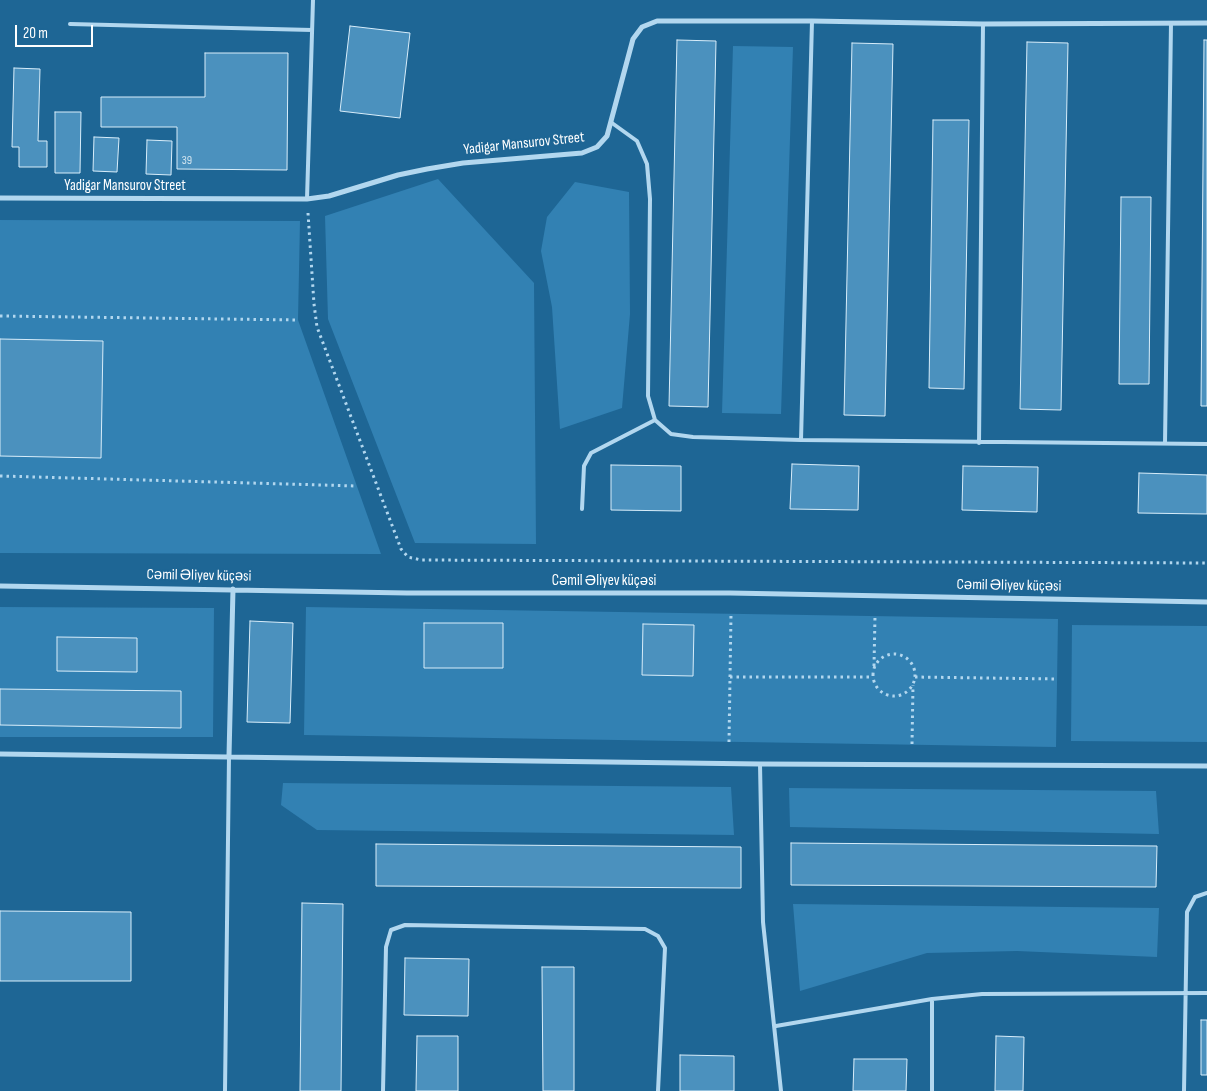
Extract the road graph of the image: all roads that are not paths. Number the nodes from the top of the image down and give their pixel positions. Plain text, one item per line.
1 (312, 0) edge
2 (812, 20) junction
3 (1171, 23) junction
4 (1207, 23) edge
5 (70, 24) dead end
6 (983, 24) junction
7 (312, 30) junction
8 (612, 123) junction
9 (0, 198) edge
10 (307, 199) junction
11 (655, 420) junction
12 (801, 440) junction
13 (979, 443) junction
14 (1164, 443) junction
15 (1207, 444) edge
16 (582, 509) dead end
17 (0, 586) edge
18 (233, 589) junction
19 (1207, 602) edge
20 (0, 754) edge
21 (229, 756) junction
22 (760, 764) junction
23 (1207, 766) edge
24 (1207, 893) edge
25 (1185, 993) junction
26 (1207, 993) edge
27 (932, 999) junction
28 (776, 1026) junction
29 (225, 1091) edge
30 (383, 1091) edge
31 (658, 1091) edge
32 (781, 1091) edge
33 (932, 1091) edge
34 (1184, 1091) edge

1 - 7 lane
2 - 6 street, Yadigar Mansurov Street
2 - 8 street, Yadigar Mansurov Street
2 - 12 lane
3 - 4 street, Yadigar Mansurov Street
3 - 6 street, Yadigar Mansurov Street
3 - 14 lane
5 - 7 lane
6 - 13 lane
7 - 10 lane
8 - 10 street, Yadigar Mansurov Street
8 - 11 lane
9 - 10 street, Yadigar Mansurov Street
11 - 12 lane
11 - 16 lane
12 - 13 lane
13 - 14 lane
14 - 15 lane
17 - 18 street, Cəmil Əliyev küçəsi
18 - 19 street, Cəmil Əliyev küçəsi
18 - 21 street
20 - 21 street
21 - 22 street
21 - 29 lane
22 - 23 street
22 - 28 lane
24 - 25 lane
25 - 26 lane
25 - 27 lane
25 - 34 lane
27 - 28 lane
27 - 33 lane
28 - 32 lane
30 - 31 lane

